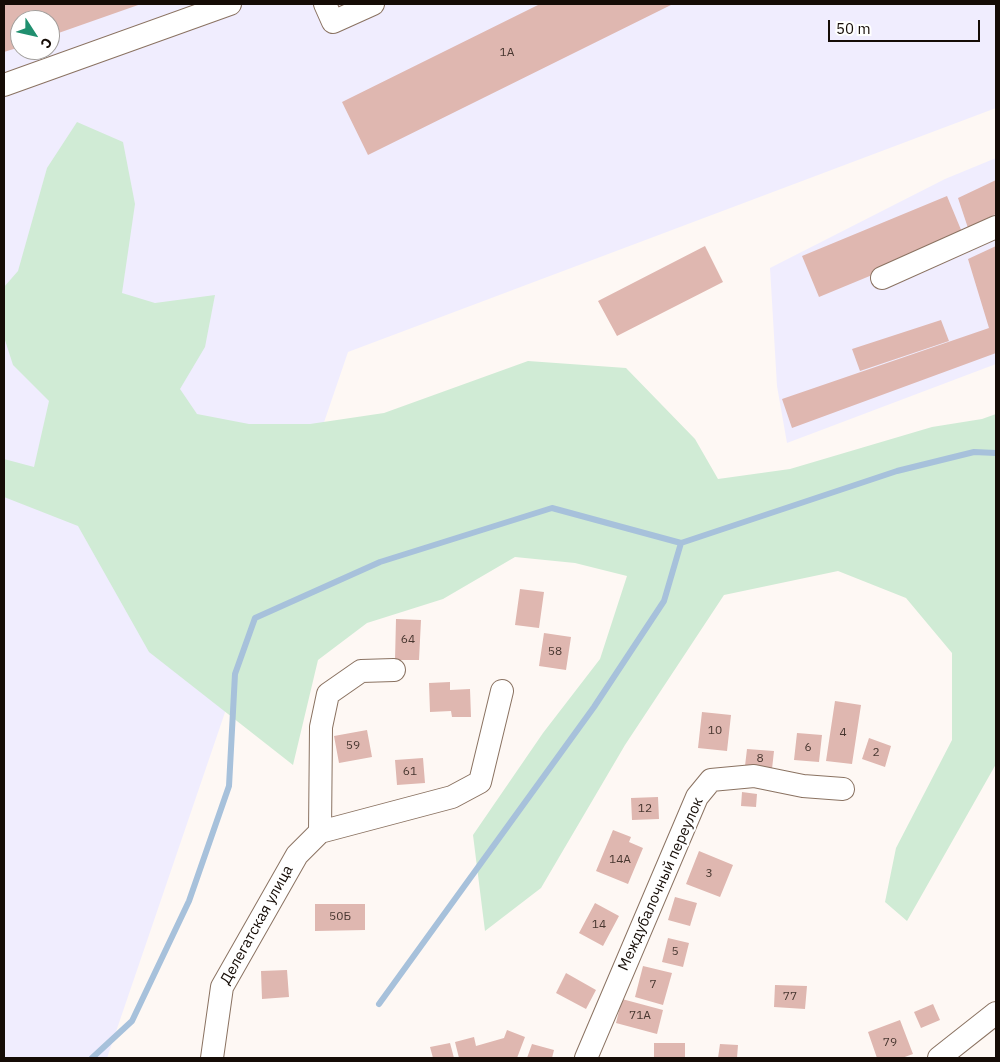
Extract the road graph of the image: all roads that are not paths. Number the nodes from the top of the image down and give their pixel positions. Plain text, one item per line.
1 (230, 4) edge
2 (325, 4) edge
3 (373, 4) edge
4 (4, 85) edge
5 (996, 227) edge
6 (882, 278) dead end
7 (394, 670) dead end
8 (502, 690) dead end
9 (843, 789) dead end
10 (320, 832) junction
11 (996, 1013) edge
12 (212, 1058) edge
13 (586, 1058) edge
14 (939, 1058) edge

1 - 4 street
2 - 3 street
5 - 6 street
7 - 10 street
8 - 10 street
9 - 13 street, Междубалочный переулок
10 - 12 street, Делегатская улица
11 - 14 street

